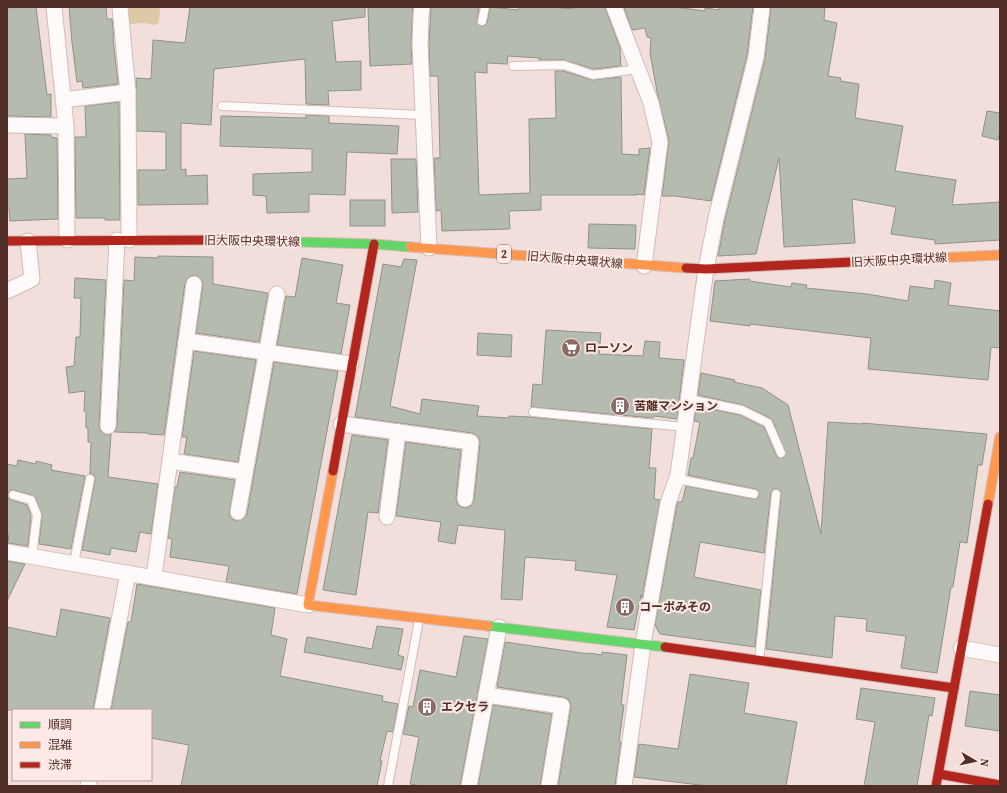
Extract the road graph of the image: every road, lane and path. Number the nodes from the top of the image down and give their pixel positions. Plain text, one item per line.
1 (54, 7) edge
2 (120, 7) edge
3 (422, 7) edge
4 (485, 7) edge
5 (614, 7) edge
6 (762, 7) edge
7 (482, 21) dead end
8 (513, 66) dead end
9 (638, 69) junction
10 (128, 92) junction
11 (63, 100) junction
12 (222, 106) dead end
13 (423, 115) junction
14 (7, 125) edge
15 (66, 126) junction
16 (67, 240) junction
17 (123, 240) junction
18 (7, 241) edge
19 (28, 241) junction
20 (374, 244) junction
21 (429, 248) junction
22 (1000, 255) edge
23 (644, 266) junction
24 (706, 269) junction
25 (194, 284) dead end
26 (7, 291) edge
27 (277, 294) dead end
28 (186, 341) junction
29 (266, 352) junction
30 (351, 364) junction
31 (689, 399) junction
32 (533, 412) dead end
33 (340, 424) junction
34 (108, 426) dead end
35 (685, 428) junction
36 (398, 432) junction
37 (1000, 437) edge
38 (782, 453) dead end
39 (170, 461) junction
40 (245, 472) junction
41 (90, 479) dead end
42 (677, 479) junction
43 (754, 494) dead end
44 (776, 494) dead end
45 (12, 495) dead end
46 (465, 499) dead end
47 (238, 512) dead end
48 (387, 517) dead end
49 (7, 552) edge
50 (32, 556) junction
51 (74, 563) junction
52 (128, 573) junction
53 (154, 577) junction
54 (308, 605) junction
55 (420, 618) junction
56 (499, 627) junction
57 (643, 644) junction
58 (961, 648) junction
59 (1000, 655) edge
60 (759, 661) junction
61 (954, 688) junction
62 (486, 695) junction
63 (102, 709) edge
64 (939, 774) junction
65 (1000, 785) edge
66 (388, 786) edge
67 (469, 786) edge
68 (549, 786) edge
69 (624, 786) edge
70 (936, 786) edge

1 - 11 street
2 - 10 street
3 - 13 street
4 - 7 lane
5 - 9 street
6 - 24 street
8 - 9 lane
9 - 23 street
10 - 11 street
10 - 17 street
11 - 15 street
12 - 13 lane
13 - 21 street
14 - 15 street
15 - 16 street
16 - 17 street, 旧大阪中央環状線 / 2
16 - 19 street, 旧大阪中央環状線 / 2
17 - 20 street, 旧大阪中央環状線 / 2
17 - 34 street
18 - 19 street, 旧大阪中央環状線 / 2
19 - 26 street
20 - 21 street, 旧大阪中央環状線 / 2
20 - 30 street
21 - 23 street, 旧大阪中央環状線 / 2
22 - 24 street, 旧大阪中央環状線 / 2
23 - 24 street, 旧大阪中央環状線 / 2
24 - 31 street
25 - 28 street
27 - 29 street
28 - 29 street
28 - 39 street
29 - 30 street
29 - 40 street
30 - 33 street
31 - 35 street
31 - 38 lane
32 - 35 lane
33 - 36 street
33 - 54 street
35 - 42 street
36 - 46 street
36 - 48 street
37 - 58 street
39 - 40 street
39 - 53 street
40 - 47 street
41 - 51 lane
42 - 43 lane
42 - 57 street
44 - 60 lane
45 - 50 lane
49 - 50 street
50 - 51 street
51 - 52 street
52 - 53 street
52 - 63 street
53 - 54 street
54 - 55 street
55 - 56 street
55 - 66 lane
56 - 57 street
56 - 62 street
57 - 60 street
57 - 69 street
58 - 59 street
58 - 61 street
60 - 61 street
61 - 64 street
62 - 67 street
62 - 68 street
64 - 65 street
64 - 70 street

